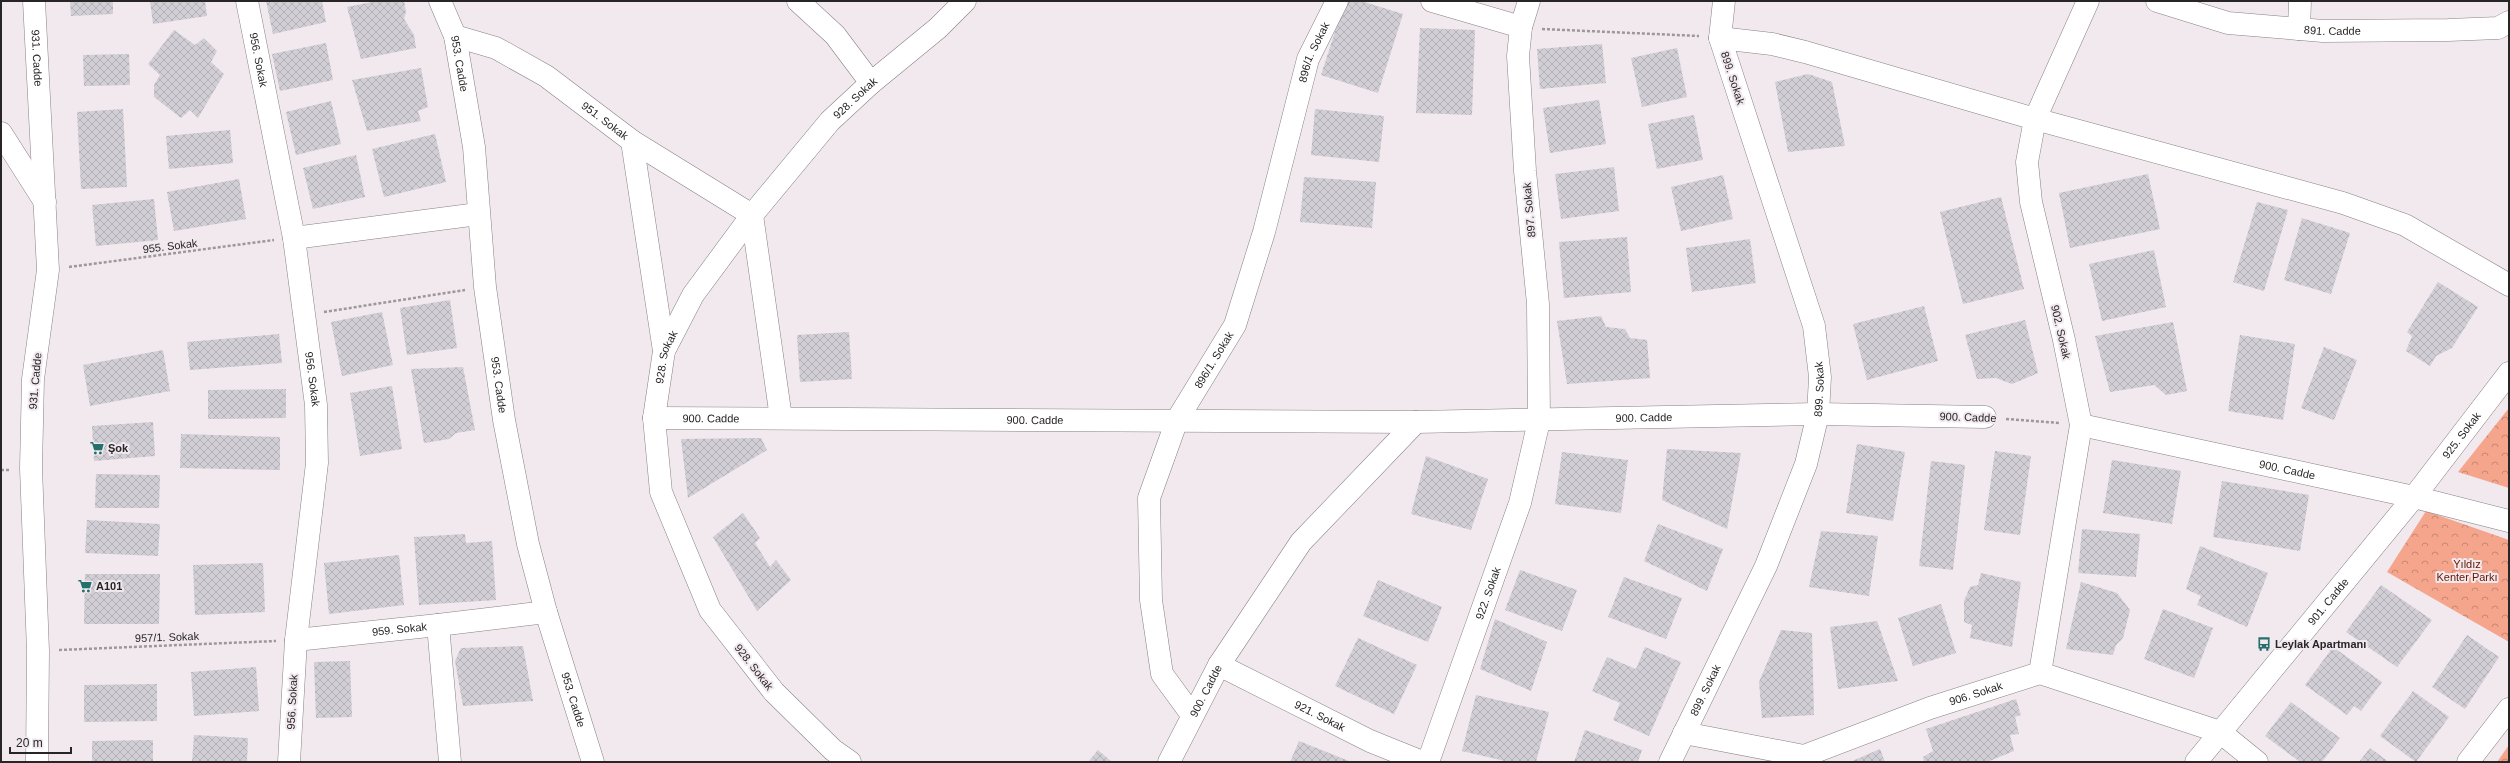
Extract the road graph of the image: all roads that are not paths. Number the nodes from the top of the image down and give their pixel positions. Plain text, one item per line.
1 (34, 1) edge
2 (247, 1) edge
3 (440, 1) edge
4 (798, 1) edge
5 (965, 1) edge
6 (1337, 1) edge
7 (1432, 1) edge
8 (1530, 1) edge
9 (1724, 1) edge
10 (2088, 1) edge
11 (2157, 1) edge
12 (2300, 1) edge
13 (2509, 22) edge
14 (1521, 27) junction
15 (2299, 29) junction
16 (455, 36) junction
17 (1720, 38) junction
18 (871, 83) junction
19 (2035, 119) junction
20 (1, 133) edge
21 (632, 141) junction
22 (45, 202) junction
23 (478, 214) junction
24 (752, 215) junction
25 (294, 238) junction
26 (2509, 285) edge
27 (664, 351) junction
28 (2509, 373) edge
29 (1818, 414) junction
30 (1985, 417) road end
31 (654, 418) junction
32 (781, 418) junction
33 (1177, 420) junction
34 (1539, 421) junction
35 (1416, 422) junction
36 (2081, 425) junction
37 (2414, 497) junction
38 (2509, 521) edge
39 (546, 612) junction
40 (438, 625) junction
41 (296, 640) junction
42 (1219, 665) junction
43 (2040, 673) junction
44 (2509, 709) edge
45 (1192, 715) junction
46 (2220, 732) junction
47 (1684, 733) junction
48 (835, 758) edge
49 (37, 762) edge
50 (289, 762) edge
51 (450, 762) edge
52 (593, 762) edge
53 (1169, 762) edge
54 (1422, 762) edge
55 (1428, 762) edge
56 (1670, 762) edge
57 (2196, 762) edge
58 (2257, 762) edge
59 (2468, 762) edge

1 - 22 street, 931. Cadde
2 - 25 street, 956. Sokak
3 - 16 street, 953. Cadde
4 - 18 street
5 - 18 street, 928. Sokak
6 - 33 street, 896/1. Sokak
7 - 14 street
8 - 14 street, 897. Sokak
9 - 17 street, 899. Sokak
10 - 19 street, 902. Sokak
11 - 15 street, 891. Cadde
12 - 15 street
13 - 15 street, 891. Cadde
14 - 34 street, 897. Sokak
16 - 21 street, 951. Sokak
16 - 23 street, 953. Cadde
17 - 19 street
17 - 29 street, 899. Sokak
18 - 24 street, 928. Sokak
19 - 26 street
19 - 36 street, 902. Sokak
20 - 22 street
21 - 24 street, 951. Sokak
21 - 27 street
22 - 49 street, 931. Cadde
23 - 25 street
23 - 39 street, 953. Cadde
24 - 27 street, 928. Sokak
24 - 32 street
25 - 41 street, 956. Sokak
27 - 31 street, 928. Sokak
28 - 37 street, 925. Sokak
29 - 30 street, 900. Cadde
29 - 34 street, 900. Cadde
29 - 47 street, 899. Sokak
31 - 32 street, 900. Cadde
31 - 48 street, 928. Sokak
32 - 33 street, 900. Cadde
33 - 35 street, 900. Cadde
33 - 45 street, 896/1. Sokak
34 - 35 street, 900. Cadde
34 - 55 street, 922. Sokak
35 - 42 street, 900. Cadde
36 - 37 street, 900. Cadde
36 - 43 street, 902. Sokak
37 - 38 street, 900. Cadde
37 - 46 street, 901. Cadde
39 - 40 street
39 - 52 street, 953. Cadde
40 - 41 street, 959. Sokak
40 - 51 street, 959. Sokak
41 - 50 street, 956. Sokak
42 - 45 street, 900. Cadde
42 - 54 street, 921. Sokak
43 - 46 street
43 - 47 street, 906. Sokak
44 - 59 street
45 - 53 street, 900. Cadde
46 - 57 street, 901. Cadde
46 - 58 street
47 - 56 street, 899. Sokak

